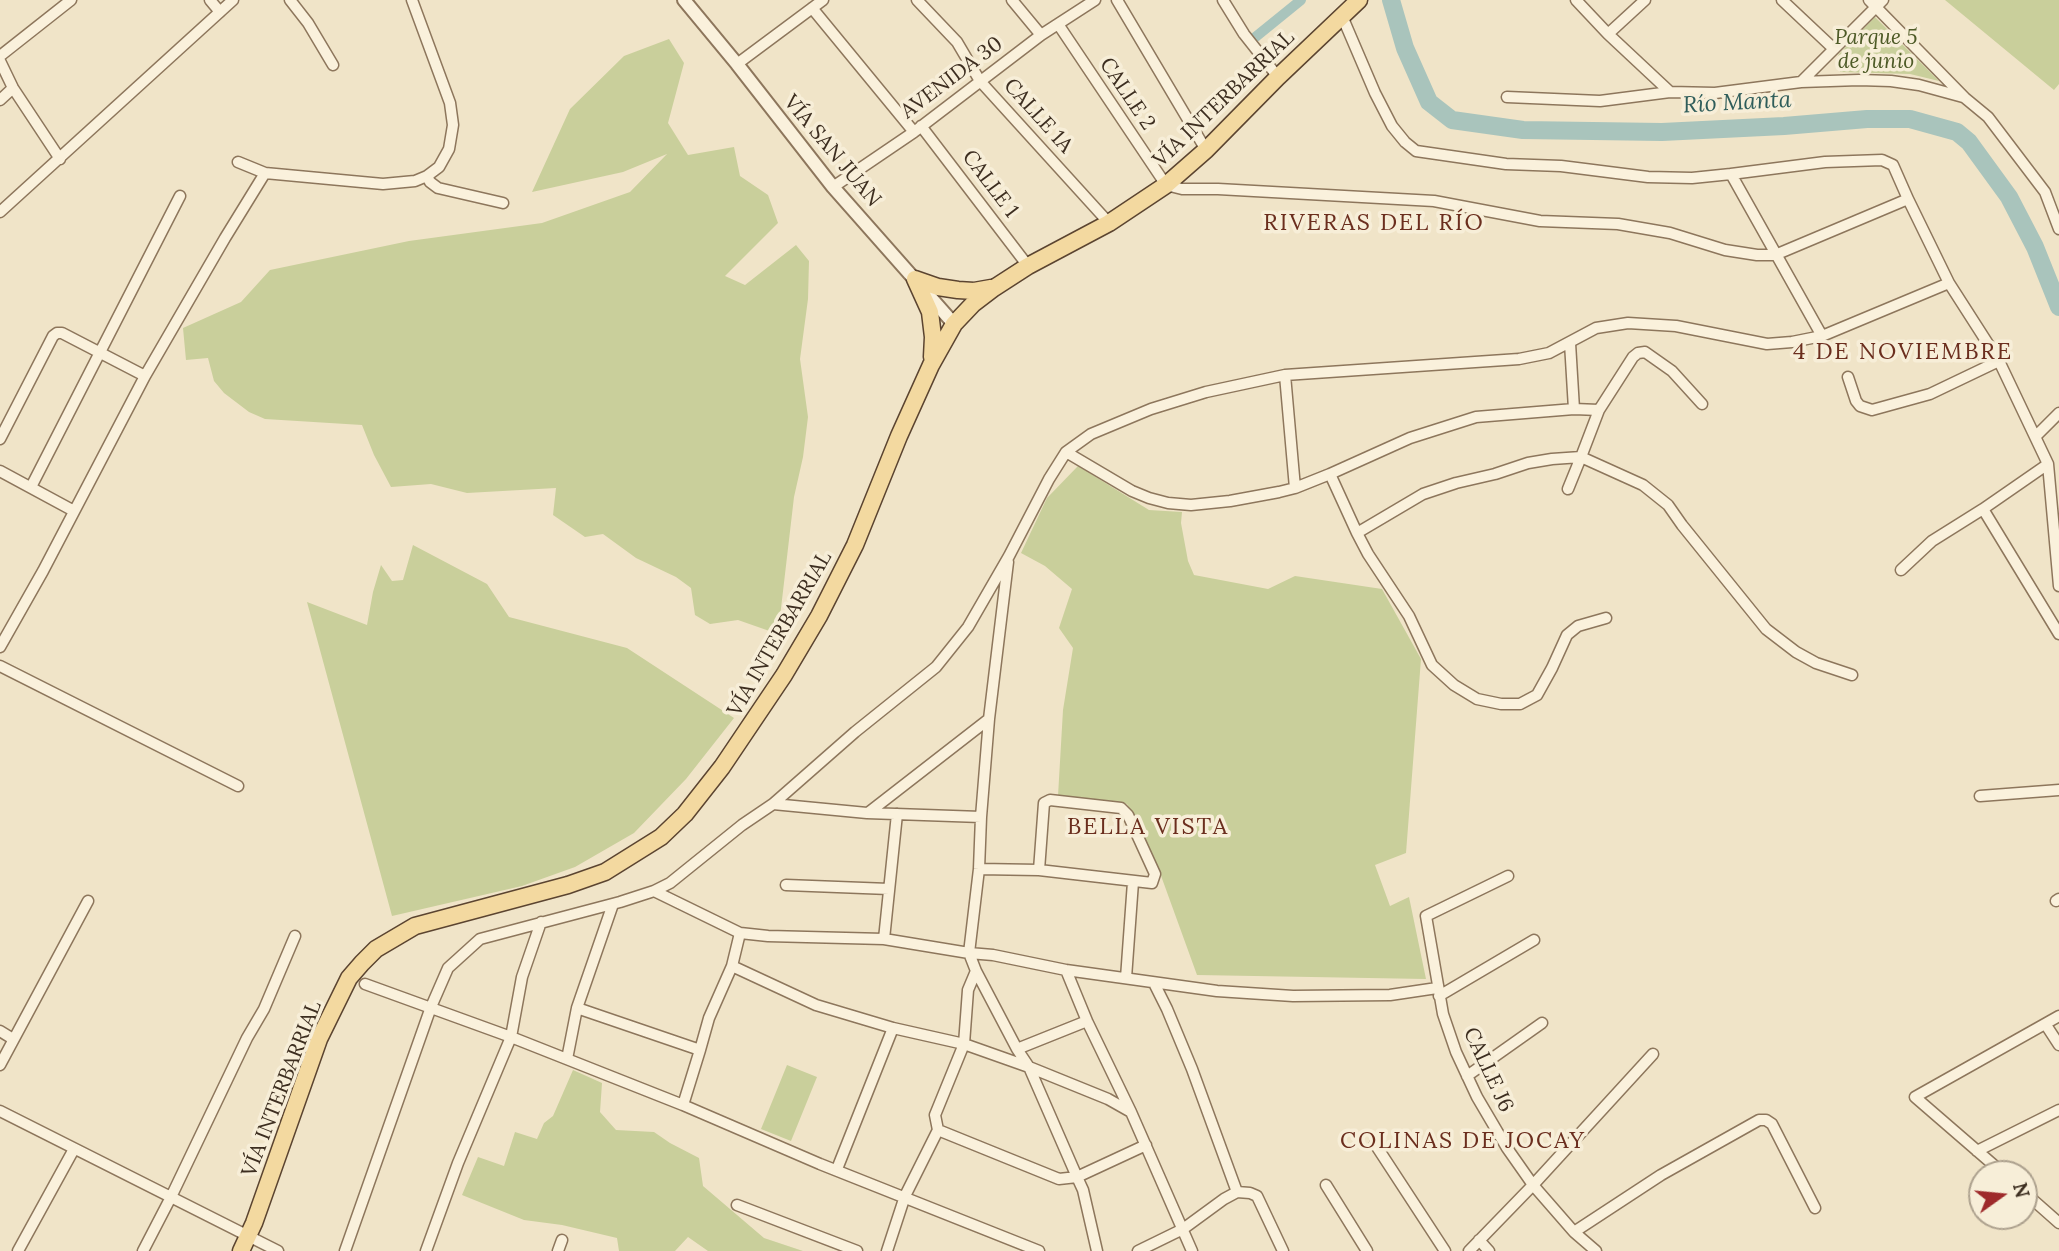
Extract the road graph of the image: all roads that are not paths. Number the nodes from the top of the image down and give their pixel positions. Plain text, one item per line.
1 (71, 0) edge
2 (209, 0) edge
3 (233, 0) edge
4 (290, 0) edge
5 (412, 0) edge
6 (684, 0) edge
7 (823, 0) edge
8 (917, 0) edge
9 (1012, 0) edge
10 (1095, 0) edge
11 (1117, 0) edge
12 (1223, 0) edge
13 (1576, 0) edge
14 (1645, 0) edge
15 (1782, 0) edge
16 (1876, 2) edge
17 (1349, 6) edge
18 (812, 8) junction
19 (219, 12) junction
20 (1058, 24) junction
21 (1608, 34) junction
22 (1041, 35) junction
23 (1834, 49) junction
24 (0, 59) edge
25 (737, 64) junction
26 (333, 65) dead end
27 (1278, 77) junction
28 (980, 81) junction
29 (1801, 82) junction
30 (13, 88) junction
31 (1670, 92) junction
32 (1507, 97) dead end
33 (1965, 98) junction
34 (0, 100) edge
35 (918, 129) junction
36 (1206, 150) junction
37 (60, 159) junction
38 (238, 162) dead end
39 (265, 173) junction
40 (1731, 174) junction
41 (427, 176) junction
42 (1166, 185) junction
43 (833, 187) junction
44 (180, 196) dead end
45 (1908, 199) junction
46 (503, 203) dead end
47 (0, 212) edge
48 (1109, 223) junction
49 (2059, 229) edge
50 (1775, 255) junction
51 (1028, 266) junction
52 (915, 279) junction
53 (1949, 283) junction
54 (993, 288) junction
55 (954, 324) junction
56 (1822, 336) junction
57 (1570, 343) junction
58 (99, 352) junction
59 (1999, 361) junction
60 (931, 365) junction
61 (1285, 375) junction
62 (145, 376) junction
63 (1848, 377) dead end
64 (1702, 404) dead end
65 (1574, 409) junction
66 (1600, 410) junction
67 (2057, 415) edge
68 (2036, 436) junction
69 (0, 439) edge
70 (1066, 452) junction
71 (1581, 457) junction
72 (2048, 464) junction
73 (0, 471) edge
74 (1330, 474) junction
75 (31, 487) junction
76 (1295, 488) junction
77 (1568, 489) dead end
78 (1983, 509) junction
79 (74, 511) junction
80 (1357, 533) junction
81 (1009, 556) junction
82 (1901, 570) dead end
83 (2059, 586) edge
84 (1606, 618) dead end
85 (2059, 634) edge
86 (0, 647) edge
87 (0, 666) edge
88 (1852, 675) dead end
89 (989, 719) junction
90 (238, 786) dead end
91 (2059, 790) edge
92 (1980, 796) dead end
93 (773, 804) junction
94 (867, 813) junction
95 (897, 814) junction
96 (981, 817) junction
97 (979, 869) junction
98 (1040, 870) junction
99 (1508, 876) dead end
100 (1133, 882) junction
101 (786, 884) dead end
102 (889, 889) junction
103 (654, 891) junction
104 (88, 901) dead end
105 (613, 904) junction
106 (541, 922) junction
107 (740, 933) junction
108 (295, 936) dead end
109 (884, 939) junction
110 (1534, 940) dead end
111 (970, 953) junction
112 (732, 966) junction
113 (1066, 970) junction
114 (976, 971) junction
115 (1126, 978) junction
116 (1154, 983) junction
117 (365, 984) dead end
118 (1438, 992) junction
119 (431, 1007) junction
120 (577, 1008) junction
121 (2059, 1016) edge
122 (1087, 1021) junction
123 (1542, 1023) dead end
124 (2046, 1025) junction
125 (893, 1028) junction
126 (0, 1031) edge
127 (511, 1037) junction
128 (13, 1038) junction
129 (964, 1044) junction
130 (2059, 1045) edge
131 (1017, 1049) junction
132 (700, 1050) junction
133 (1653, 1054) dead end
134 (567, 1059) junction
135 (0, 1065) edge
136 (1029, 1067) junction
137 (1467, 1076) junction
138 (683, 1105) junction
139 (2059, 1110) edge
140 (0, 1111) edge
141 (1131, 1112) junction
142 (938, 1130) junction
143 (1375, 1144) dead end
144 (1146, 1145) junction
145 (74, 1149) junction
146 (1976, 1151) junction
147 (1987, 1160) edge
148 (836, 1169) junction
149 (1077, 1177) junction
150 (1326, 1185) dead end
151 (1533, 1185) junction
152 (1237, 1192) junction
153 (905, 1196) junction
154 (171, 1197) junction
155 (2038, 1204) edge
156 (737, 1205) dead end
157 (1815, 1208) dead end
158 (2059, 1223) edge
159 (1183, 1229) junction
160 (1574, 1231) junction
161 (562, 1240) dead end
162 (1479, 1240) junction
163 (245, 1244) edge
164 (19, 1251) edge
165 (143, 1251) edge
166 (278, 1251) edge
167 (345, 1251) edge
168 (426, 1251) edge
169 (558, 1251) edge
170 (857, 1251) edge
171 (887, 1251) edge
172 (1039, 1251) edge
173 (1097, 1251) edge
174 (1138, 1251) edge
175 (1192, 1251) edge
176 (1283, 1251) edge
177 (1367, 1251) edge
178 (1445, 1251) edge
179 (1469, 1251) edge
180 (1489, 1251) edge
181 (1596, 1251) edge

1 - 24 street
2 - 19 street
3 - 19 street
4 - 26 street
5 - 41 street
6 - 25 street, VÍA SAN JUAN
7 - 18 street
8 - 28 street, CALLE 1A
9 - 22 street
10 - 20 street, AVENIDA 30
11 - 36 street
12 - 27 street
13 - 21 street
14 - 21 street
15 - 23 street
16 - 23 street
16 - 33 street
17 - 27 main road, VÍA INTERBARRIAL
17 - 40 street
18 - 25 street
18 - 35 street, CALLE 1
19 - 37 street
20 - 22 street, AVENIDA 30
20 - 42 street, CALLE 2
21 - 31 street
22 - 28 street, AVENIDA 30
23 - 29 street
24 - 30 street
25 - 43 street, VÍA SAN JUAN
27 - 36 main road, VÍA INTERBARRIAL
28 - 35 street, AVENIDA 30
28 - 48 street, CALLE 1A
29 - 31 street
29 - 33 street
30 - 34 street
30 - 37 street
31 - 32 street
33 - 49 street
35 - 43 street, AVENIDA 30
35 - 51 street, CALLE 1
36 - 42 main road, VÍA INTERBARRIAL
37 - 47 street
38 - 39 street
39 - 41 street
39 - 62 street
40 - 45 street
40 - 50 street
41 - 46 street
42 - 48 main road, VÍA INTERBARRIAL
42 - 50 street
43 - 52 street, VÍA SAN JUAN
44 - 58 street
45 - 50 street
45 - 53 street
48 - 51 main road, VÍA INTERBARRIAL
50 - 56 street
51 - 54 main road, VÍA INTERBARRIAL
52 - 54 main road
52 - 55 street, VÍA SAN JUAN
52 - 60 main road
53 - 56 street
53 - 59 street
54 - 55 main road, VÍA INTERBARRIAL
55 - 60 main road, VÍA INTERBARRIAL
56 - 57 street
57 - 61 street
57 - 65 street
58 - 62 street
58 - 69 street
58 - 75 street
59 - 63 street
59 - 68 street
60 - 163 main road, VÍA INTERBARRIAL
61 - 70 street
61 - 76 street
62 - 79 street
64 - 66 street
65 - 66 street
65 - 74 street
66 - 71 street
67 - 68 street
68 - 72 street
70 - 76 street
70 - 81 street
71 - 77 street
71 - 80 street
71 - 88 street
72 - 78 street
72 - 83 street
73 - 75 street
74 - 76 street
74 - 80 street
75 - 79 street
78 - 82 street
78 - 85 street
79 - 86 street
80 - 84 street
81 - 89 street
81 - 93 street
87 - 90 street
89 - 94 street
89 - 96 street
91 - 92 street
93 - 94 street
93 - 103 street
94 - 95 street
95 - 96 street
95 - 102 street
96 - 97 street
97 - 98 street
97 - 111 street
98 - 100 street
98 - 100 street
99 - 118 street, CALLE J6
100 - 115 street
101 - 102 street
102 - 109 street
103 - 105 street
103 - 107 street
104 - 128 street
105 - 106 street
105 - 120 street
106 - 119 street
106 - 127 street
107 - 109 street
107 - 112 street
108 - 154 street
109 - 111 street
110 - 118 street
111 - 113 street
111 - 114 street
112 - 125 street
112 - 132 street
113 - 115 street
113 - 122 street
114 - 129 street
114 - 131 street
115 - 116 street
116 - 118 street
116 - 152 street
117 - 119 street
118 - 137 street, CALLE J6
119 - 127 street
119 - 167 street
120 - 132 street
120 - 134 street
121 - 124 street
122 - 131 street
122 - 141 street
123 - 137 street
124 - 130 street
124 - 146 street
125 - 129 street
125 - 148 street
126 - 128 street
127 - 134 street
127 - 168 street
128 - 135 street
129 - 136 street
129 - 142 street
131 - 136 street
132 - 138 street
133 - 151 street
134 - 138 street
136 - 141 street
136 - 149 street
137 - 151 street, CALLE J6
138 - 148 street
139 - 146 street
140 - 145 street
141 - 144 street
142 - 149 street
142 - 153 street
143 - 178 street
144 - 149 street
144 - 159 street
145 - 154 street
145 - 164 street
146 - 147 street
148 - 153 street
149 - 173 street
150 - 177 street
151 - 160 street, CALLE J6
151 - 162 street
152 - 159 street
152 - 176 street
153 - 171 street
153 - 172 street
154 - 163 street
154 - 165 street
155 - 158 street
156 - 170 street
157 - 160 street
159 - 174 street
159 - 175 street
160 - 181 street, CALLE J6
161 - 169 street
162 - 179 street
162 - 180 street
163 - 166 street

